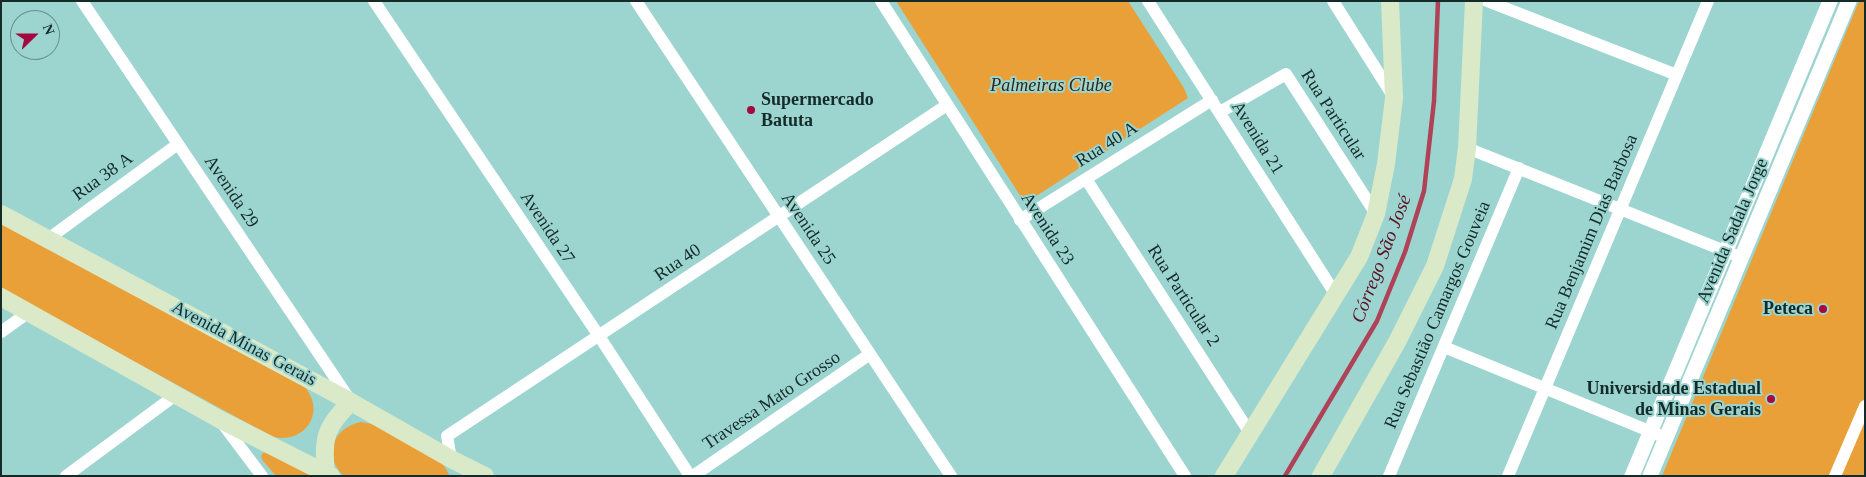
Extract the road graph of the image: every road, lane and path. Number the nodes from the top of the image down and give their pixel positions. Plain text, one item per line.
1 (82, 1) edge
2 (374, 1) edge
3 (636, 1) edge
4 (881, 1) edge
5 (1148, 1) edge
6 (1333, 1) edge
7 (1390, 1) edge
8 (1474, 1) edge
9 (1487, 1) edge
10 (1708, 1) edge
11 (1830, 1) edge
12 (1849, 1) edge
13 (1677, 75) junction
14 (1394, 98) junction
15 (1212, 100) junction
16 (947, 105) junction
17 (1220, 112) junction
18 (178, 144) junction
19 (1467, 148) junction
20 (1519, 168) junction
21 (1086, 179) junction
22 (1621, 209) junction
23 (1, 214) edge
24 (1376, 214) junction
25 (779, 217) junction
26 (1020, 220) junction
27 (48, 239) junction
28 (1726, 251) junction
29 (1742, 257) junction
30 (1336, 294) junction
31 (1, 297) edge
32 (29, 312) junction
33 (1, 332) edge
34 (599, 336) junction
35 (1444, 347) junction
36 (870, 354) junction
37 (1545, 388) junction
38 (178, 394) junction
39 (351, 402) junction
40 (1865, 406) edge
41 (219, 419) junction
42 (1651, 432) junction
43 (1250, 433) junction
44 (1666, 438) junction
45 (451, 459) junction
46 (327, 475) edge
47 (66, 476) edge
48 (262, 476) edge
49 (457, 476) edge
50 (485, 476) edge
51 (691, 476) edge
52 (951, 476) edge
53 (1185, 476) edge
54 (1224, 476) edge
55 (1321, 476) edge
56 (1389, 476) edge
57 (1508, 476) edge
58 (1632, 476) edge
59 (1650, 476) edge
60 (1835, 476) edge

1 - 18 street, Avenida 29
2 - 34 street, Avenida 27
3 - 25 street, Avenida 25
4 - 16 street, Avenida 23
5 - 15 street, Avenida 21
6 - 14 street
7 - 14 main road
8 - 19 main road
9 - 13 street
10 - 13 street, Rua Benjamim Dias Barbosa
11 - 28 street, Avenida Sadala Jorge
12 - 29 street, Avenida Sadala Jorge
13 - 22 street, Rua Benjamim Dias Barbosa
14 - 24 main road
15 - 17 street, Avenida 21
15 - 21 street, Rua 40 A
16 - 25 street, Rua 40
16 - 26 street, Avenida 23
17 - 24 street, Rua Particular
17 - 30 street, Avenida 21
18 - 27 street, Rua 38 A
18 - 39 street, Avenida 29
19 - 20 street
19 - 55 main road
20 - 22 street
20 - 35 street, Rua Sebastião Camargos Gouveia
21 - 26 street, Rua 40 A
21 - 43 street, Rua Particular 2
22 - 28 street
22 - 37 street, Rua Benjamim Dias Barbosa
23 - 27 main road, Avenida Minas Gerais
24 - 30 main road
25 - 34 street, Rua 40
25 - 36 street, Avenida 25
26 - 53 street, Avenida 23
27 - 39 main road, Avenida Minas Gerais
28 - 29 street
28 - 42 street, Avenida Sadala Jorge
29 - 44 street, Avenida Sadala Jorge
30 - 43 main road
31 - 32 main road
32 - 33 street
32 - 38 main road
34 - 45 street, Rua 40
34 - 51 street, Avenida 27
35 - 37 street
35 - 56 street, Rua Sebastião Camargos Gouveia
36 - 51 street, Travessa Mato Grosso
36 - 52 street, Avenida 25
37 - 42 street
37 - 57 street, Rua Benjamim Dias Barbosa
38 - 41 main road
38 - 47 street
39 - 45 main road, Avenida Minas Gerais
39 - 46 main road
40 - 60 street
41 - 46 main road
41 - 48 street
42 - 44 street
42 - 58 street, Avenida Sadala Jorge
43 - 54 main road
44 - 59 street, Avenida Sadala Jorge
45 - 49 main road
45 - 50 main road, Avenida Minas Gerais

